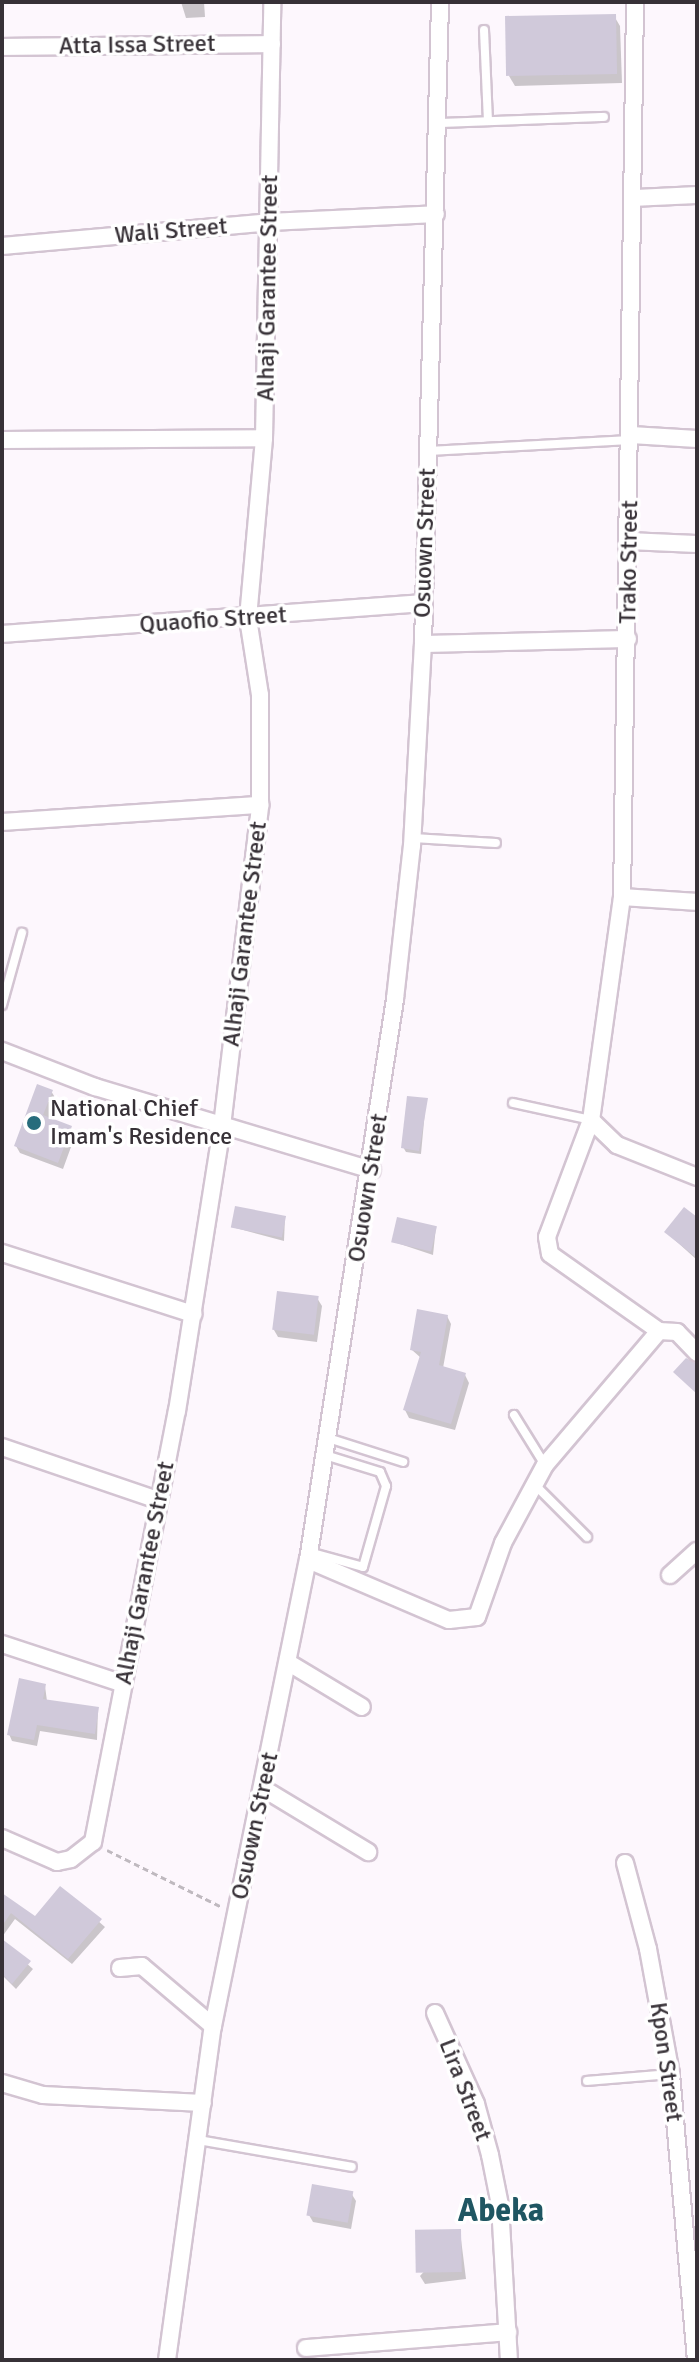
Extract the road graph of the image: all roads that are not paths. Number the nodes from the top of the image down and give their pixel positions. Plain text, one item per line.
1 (272, 2) edge
2 (440, 2) edge
3 (635, 2) edge
4 (484, 30) dead end
5 (272, 44) junction
6 (2, 47) edge
7 (604, 117) dead end
8 (488, 121) junction
9 (438, 123) junction
10 (697, 195) edge
11 (634, 198) junction
12 (436, 214) junction
13 (269, 222) junction
14 (2, 246) edge
15 (264, 438) junction
16 (631, 438) junction
17 (697, 439) edge
18 (2, 440) edge
19 (428, 451) junction
20 (630, 541) junction
21 (697, 544) edge
22 (423, 603) junction
23 (248, 618) junction
24 (2, 634) edge
25 (628, 639) junction
26 (423, 644) junction
27 (260, 805) junction
28 (2, 822) edge
29 (413, 838) junction
30 (496, 843) dead end
31 (622, 897) junction
32 (697, 902) edge
33 (22, 933) dead end
34 (2, 965) edge
35 (13, 968) junction
36 (2, 1005) edge
37 (2, 1051) edge
38 (513, 1103) dead end
39 (591, 1120) junction
40 (222, 1126) junction
41 (372, 1170) junction
42 (697, 1177) edge
43 (2, 1253) edge
44 (193, 1314) junction
45 (659, 1331) junction
46 (697, 1353) edge
47 (514, 1415) dead end
48 (327, 1446) junction
49 (2, 1447) edge
50 (403, 1462) dead end
51 (545, 1465) junction
52 (534, 1484) junction
53 (158, 1500) junction
54 (587, 1537) dead end
55 (697, 1551) edge
56 (309, 1556) junction
57 (670, 1575) dead end
58 (2, 1644) edge
59 (289, 1663) junction
60 (124, 1684) junction
61 (362, 1707) dead end
62 (264, 1789) junction
63 (2, 1838) edge
64 (368, 1852) dead end
65 (625, 1863) dead end
66 (120, 1968) dead end
67 (435, 2013) dead end
68 (213, 2026) junction
69 (671, 2074) junction
70 (587, 2081) dead end
71 (2, 2083) edge
72 (203, 2103) junction
73 (198, 2140) junction
74 (352, 2167) dead end
75 (508, 2332) junction
76 (306, 2348) dead end
77 (167, 2360) edge
78 (509, 2360) edge
79 (696, 2360) edge

1 - 5 street, Alhaji Garantee Street
2 - 9 street, Osuown Street
3 - 11 street, Trako Street
4 - 8 lane
5 - 6 street, Atta Issa Street
5 - 13 street, Alhaji Garantee Street
7 - 8 lane
8 - 9 lane
9 - 12 street, Osuown Street
10 - 11 street
11 - 16 street, Trako Street
12 - 13 street, Wali Street
12 - 19 street, Osuown Street
13 - 14 street, Wali Street
13 - 15 street, Alhaji Garantee Street
15 - 18 street
15 - 23 street, Alhaji Garantee Street
16 - 17 street
16 - 19 lane
16 - 20 street, Trako Street
19 - 22 street, Osuown Street
20 - 21 street
20 - 25 street, Trako Street
22 - 23 street, Quaofio Street
22 - 26 street, Osuown Street
23 - 24 street, Quaofio Street
23 - 27 street, Alhaji Garantee Street
25 - 26 street
25 - 31 street, Trako Street
26 - 29 street, Osuown Street
27 - 28 street
27 - 40 street, Alhaji Garantee Street
29 - 30 lane
29 - 41 street, Osuown Street
31 - 32 street
31 - 39 street, Trako Street
33 - 35 lane
34 - 35 lane
35 - 36 lane
37 - 40 street
38 - 39 lane
39 - 42 street
39 - 45 street, Trako Street
40 - 41 street
40 - 44 street, Alhaji Garantee Street
41 - 48 street, Osuown Street
43 - 44 street
44 - 53 street, Alhaji Garantee Street
45 - 46 street
45 - 51 street
47 - 51 lane
48 - 50 lane
48 - 56 street, Osuown Street
48 - 56 lane
49 - 53 street
51 - 52 street
52 - 54 lane
52 - 56 street
53 - 60 street, Alhaji Garantee Street
55 - 57 street
56 - 59 street, Osuown Street
58 - 60 street
59 - 61 street
59 - 62 street, Osuown Street
60 - 63 street, Alhaji Garantee Street
62 - 64 street
62 - 68 street, Osuown Street
65 - 69 street, Kpon Street
66 - 68 street
67 - 75 street, Lira Street
68 - 72 street, Osuown Street
69 - 70 lane
69 - 79 street, Kpon Street
71 - 72 street
72 - 73 street, Osuown Street
73 - 74 lane
73 - 77 street, Osuown Street
75 - 76 street
75 - 78 street, Lira Street

